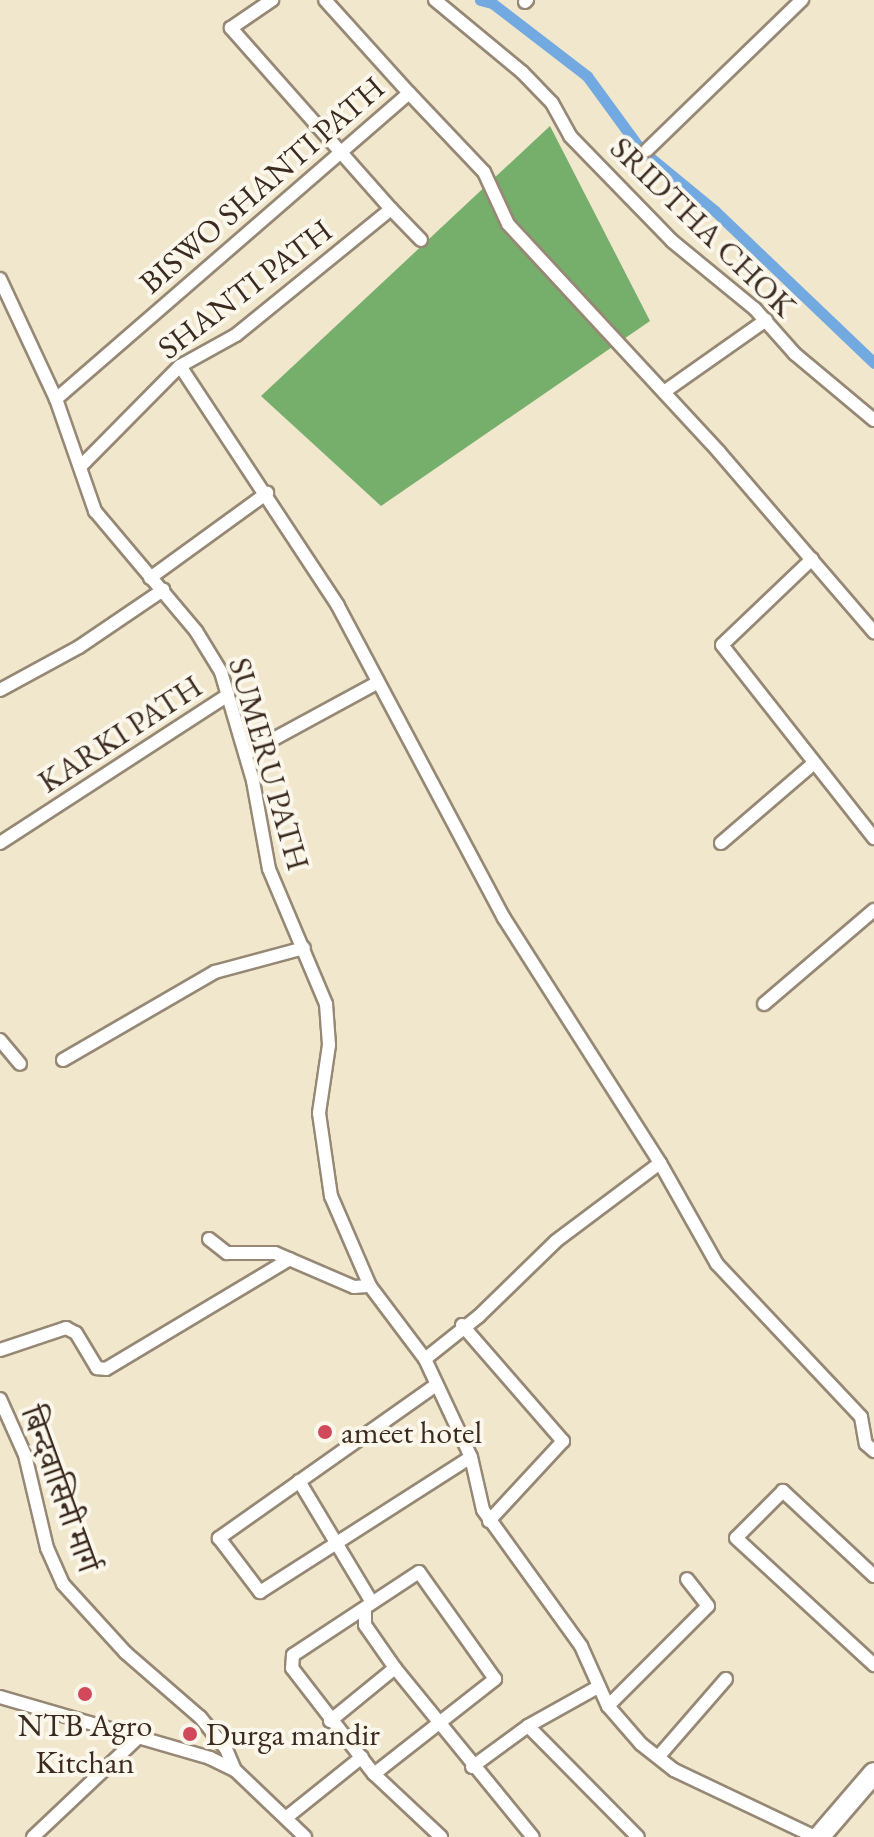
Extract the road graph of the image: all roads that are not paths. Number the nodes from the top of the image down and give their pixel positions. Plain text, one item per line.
1 (272, 0) edge
2 (325, 0) edge
3 (435, 0) edge
4 (802, 0) edge
5 (409, 93) junction
6 (647, 150) dead end
7 (340, 155) junction
8 (391, 209) junction
9 (421, 240) dead end
10 (0, 279) edge
11 (766, 320) junction
12 (180, 366) junction
13 (664, 392) junction
14 (56, 399) junction
15 (874, 420) edge
16 (80, 467) junction
17 (267, 493) junction
18 (812, 559) junction
19 (150, 578) junction
20 (163, 590) junction
21 (874, 632) edge
22 (377, 683) junction
23 (0, 690) edge
24 (228, 695) junction
25 (246, 754) junction
26 (813, 764) junction
27 (874, 838) edge
28 (0, 843) edge
29 (721, 843) dead end
30 (874, 910) edge
31 (304, 948) junction
32 (764, 1004) dead end
33 (1, 1043) edge
34 (63, 1060) dead end
35 (20, 1064) dead end
36 (660, 1163) junction
37 (209, 1239) dead end
38 (290, 1259) junction
39 (370, 1286) junction
40 (462, 1325) junction
41 (0, 1350) edge
42 (425, 1359) junction
43 (436, 1385) junction
44 (0, 1399) edge
45 (5, 1426) edge
46 (874, 1451) edge
47 (471, 1457) junction
48 (299, 1481) junction
49 (489, 1521) junction
50 (334, 1542) junction
51 (874, 1576) edge
52 (687, 1579) dead end
53 (368, 1606) junction
54 (874, 1665) edge
55 (395, 1668) junction
56 (726, 1679) dead end
57 (596, 1688) junction
58 (0, 1697) edge
59 (608, 1706) junction
60 (330, 1721) junction
61 (436, 1721) junction
62 (528, 1726) junction
63 (141, 1735) junction
64 (659, 1756) junction
65 (362, 1757) junction
66 (472, 1767) junction
67 (235, 1770) junction
68 (874, 1773) edge
69 (374, 1774) junction
70 (287, 1817) junction
71 (33, 1837) edge
72 (305, 1837) edge
73 (441, 1837) edge
74 (533, 1837) edge
75 (638, 1837) edge
76 (817, 1837) edge

1 - 7 street
2 - 5 street, BISWO SHANTI PATH
3 - 11 street, SRIDTHA CHOK
4 - 6 street
5 - 7 street, BISWO SHANTI PATH
5 - 13 street
7 - 8 street
7 - 14 street, BISWO SHANTI PATH
8 - 9 street
8 - 12 street, SHANTI PATH
10 - 14 street, SUMERU PATH
11 - 13 street
11 - 15 street, SRIDTHA CHOK
12 - 16 street, SHANTI PATH
12 - 17 street
13 - 18 street
14 - 16 street, SUMERU PATH
16 - 19 street, SUMERU PATH
17 - 19 street
17 - 22 street
18 - 21 street
18 - 26 street
19 - 20 street, SUMERU PATH
20 - 23 street
20 - 24 street, SUMERU PATH
22 - 25 street
22 - 36 street
24 - 25 street, SUMERU PATH
24 - 28 street, KARKI PATH
25 - 31 street, SUMERU PATH
26 - 27 street
26 - 29 street
30 - 32 street
31 - 34 street
31 - 39 street, SUMERU PATH
33 - 35 street
36 - 40 street
36 - 46 street
37 - 38 street
38 - 39 street
38 - 41 street
39 - 42 street, SUMERU PATH
40 - 42 street
40 - 49 street
42 - 43 street, SUMERU PATH
43 - 47 street, SUMERU PATH
43 - 48 street
44 - 45 street, बिन्दवासिनी मार्ग
45 - 67 street, बिन्दवासिनी मार्ग
47 - 49 street, SUMERU PATH
47 - 50 street
48 - 50 street
48 - 50 street
49 - 57 street, SUMERU PATH
50 - 53 street
51 - 54 street
52 - 59 street
53 - 55 street
53 - 60 street
53 - 61 street
55 - 60 street
55 - 61 street
56 - 64 street
57 - 59 street, SUMERU PATH
57 - 62 street
58 - 63 street
59 - 64 street, SUMERU PATH
60 - 65 street
61 - 66 street
61 - 69 street
62 - 66 street
62 - 75 street
63 - 67 street
63 - 71 street
64 - 76 street, SUMERU PATH
65 - 69 street
65 - 70 street
66 - 74 street
67 - 70 street
68 - 76 main road
69 - 73 street
70 - 72 street

